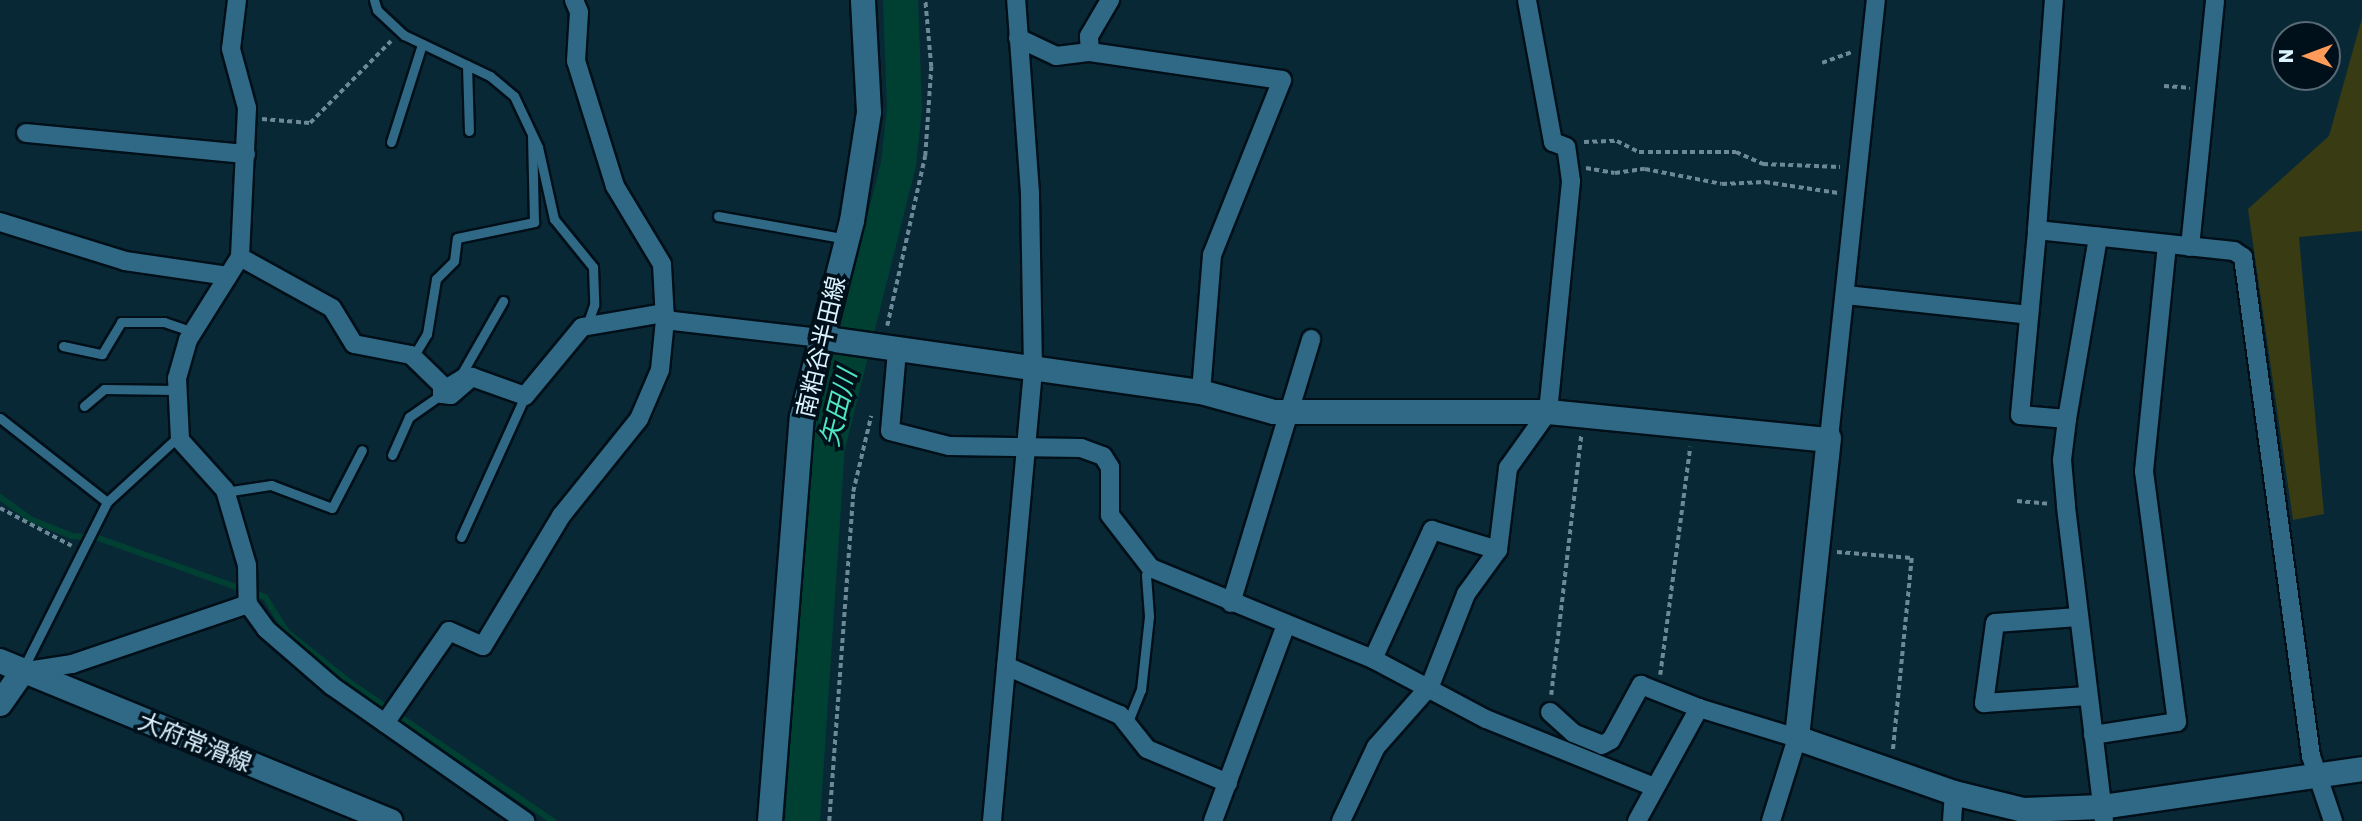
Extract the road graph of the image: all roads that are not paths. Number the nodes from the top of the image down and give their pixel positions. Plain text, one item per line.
1 (237, 0) edge
2 (374, 0) edge
3 (574, 0) edge
4 (863, 0) edge
5 (1016, 0) edge
6 (1110, 0) edge
7 (1527, 0) edge
8 (1876, 0) edge
9 (2054, 0) edge
10 (2215, 0) edge
11 (1018, 38) junction
12 (422, 44) junction
13 (1090, 51) junction
14 (467, 65) junction
15 (469, 131) dead end
16 (26, 133) dead end
17 (532, 136) junction
18 (391, 142) dead end
19 (246, 154) junction
20 (718, 216) dead end
21 (0, 222) edge
22 (2037, 230) junction
23 (2098, 237) junction
24 (847, 239) junction
25 (2166, 244) junction
26 (2190, 247) junction
27 (240, 257) junction
28 (228, 276) junction
29 (1846, 295) junction
30 (503, 301) dead end
31 (2029, 315) junction
32 (665, 317) junction
33 (587, 325) junction
34 (193, 332) junction
35 (825, 339) junction
36 (1311, 339) dead end
37 (63, 346) dead end
38 (887, 350) junction
39 (413, 357) junction
40 (1033, 369) junction
41 (442, 389) junction
42 (176, 390) junction
43 (1201, 392) junction
44 (525, 396) junction
45 (84, 406) dead end
46 (1290, 412) junction
47 (1548, 412) junction
48 (0, 418) edge
49 (2067, 419) junction
50 (179, 436) junction
51 (1828, 439) junction
52 (1027, 447) junction
53 (362, 450) dead end
54 (392, 454) dead end
55 (225, 492) junction
56 (107, 502) junction
57 (461, 537) dead end
58 (1498, 550) junction
59 (1152, 568) junction
60 (1231, 603) junction
61 (248, 604) junction
62 (2078, 617) junction
63 (1286, 625) junction
64 (1373, 659) junction
65 (1006, 666) junction
66 (11, 667) edge
67 (1430, 686) junction
68 (2087, 696) junction
69 (0, 704) edge
70 (1699, 708) junction
71 (1550, 712) road end
72 (385, 723) junction
73 (1127, 724) junction
74 (2093, 735) junction
75 (1797, 738) junction
76 (2362, 769) edge
77 (2318, 775) junction
78 (1228, 783) junction
79 (1654, 787) junction
80 (1954, 793) junction
81 (2103, 814) edge
82 (390, 821) edge
83 (525, 821) edge
84 (769, 821) edge
85 (992, 821) edge
86 (1213, 821) edge
87 (1341, 821) edge
88 (1637, 821) edge
89 (1771, 821) edge
90 (1952, 821) edge
91 (2333, 821) edge

1 - 19 street
2 - 12 lane
3 - 32 street
4 - 24 street, 南粕谷半田線
5 - 11 street
6 - 13 street
7 - 47 street
8 - 29 street
9 - 22 street
10 - 26 street
11 - 13 street
11 - 40 street
12 - 14 lane
12 - 18 lane
13 - 43 street
14 - 15 lane
14 - 17 lane
16 - 19 street
17 - 33 lane
17 - 39 lane
19 - 27 street
20 - 24 lane
21 - 28 street
22 - 23 street
22 - 31 street
23 - 25 street
23 - 49 street
24 - 35 street, 南粕谷半田線
25 - 26 street
25 - 74 street
26 - 77 street
27 - 28 street
27 - 39 street
28 - 34 street
29 - 31 street
29 - 51 street
30 - 41 lane
31 - 49 street
32 - 33 street
32 - 35 street
32 - 72 street
33 - 44 street
34 - 37 lane
34 - 42 street
35 - 38 street
35 - 84 street, 南粕谷半田線
36 - 46 street
38 - 40 street
38 - 52 street
39 - 41 street
40 - 43 street
40 - 52 street
41 - 44 street
41 - 54 lane
42 - 45 lane
42 - 50 street
43 - 46 street
44 - 57 lane
46 - 47 street
46 - 60 street
47 - 51 street
47 - 58 street
48 - 56 lane
49 - 62 street
50 - 55 street
50 - 56 lane
51 - 75 street
52 - 59 street
52 - 65 street
53 - 55 lane
55 - 61 street
56 - 66 lane
58 - 64 street
58 - 67 street
59 - 60 street
59 - 73 lane
60 - 63 street
61 - 66 street
61 - 72 street
62 - 68 street
62 - 68 street
63 - 64 street
63 - 78 street
64 - 67 street
65 - 73 street
65 - 85 street
66 - 69 street
66 - 82 street, 大府常滑線
67 - 79 street
67 - 87 street
68 - 74 street
70 - 71 street
70 - 75 street
70 - 79 street
72 - 83 street
73 - 78 street
74 - 81 street
75 - 80 street
75 - 89 street
76 - 77 street
77 - 81 street
77 - 91 street
78 - 86 street
79 - 88 street
80 - 81 street
80 - 90 street

